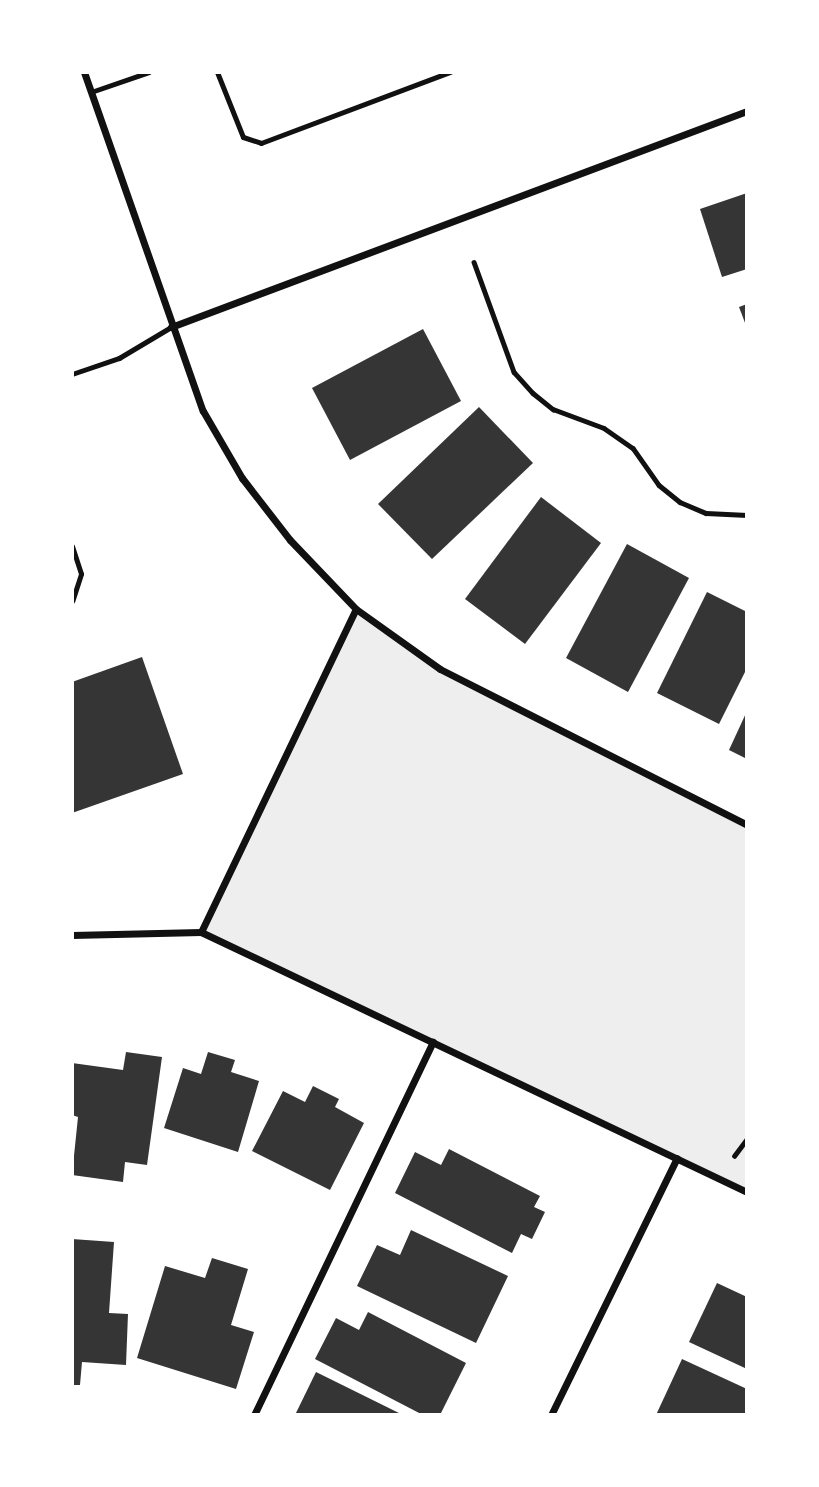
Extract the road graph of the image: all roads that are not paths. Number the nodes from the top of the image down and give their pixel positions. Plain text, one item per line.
1 (84, 72) edge
2 (149, 72) edge
3 (218, 72) edge
4 (450, 72) edge
5 (91, 92) junction
6 (747, 111) edge
7 (171, 327) junction
8 (72, 374) edge
9 (72, 546) edge
10 (72, 601) edge
11 (356, 609) junction
12 (747, 825) edge
13 (201, 932) junction
14 (72, 935) edge
15 (433, 1042) junction
16 (677, 1158) junction
17 (747, 1192) edge
18 (254, 1415) edge
19 (551, 1415) edge

1 - 5 street
2 - 5 lane
3 - 4 lane
5 - 7 street
6 - 7 street
7 - 8 lane
7 - 11 street
9 - 10 lane
11 - 12 street
11 - 13 street
13 - 14 street
13 - 15 street
15 - 16 street
15 - 18 street
16 - 17 street
16 - 19 street

